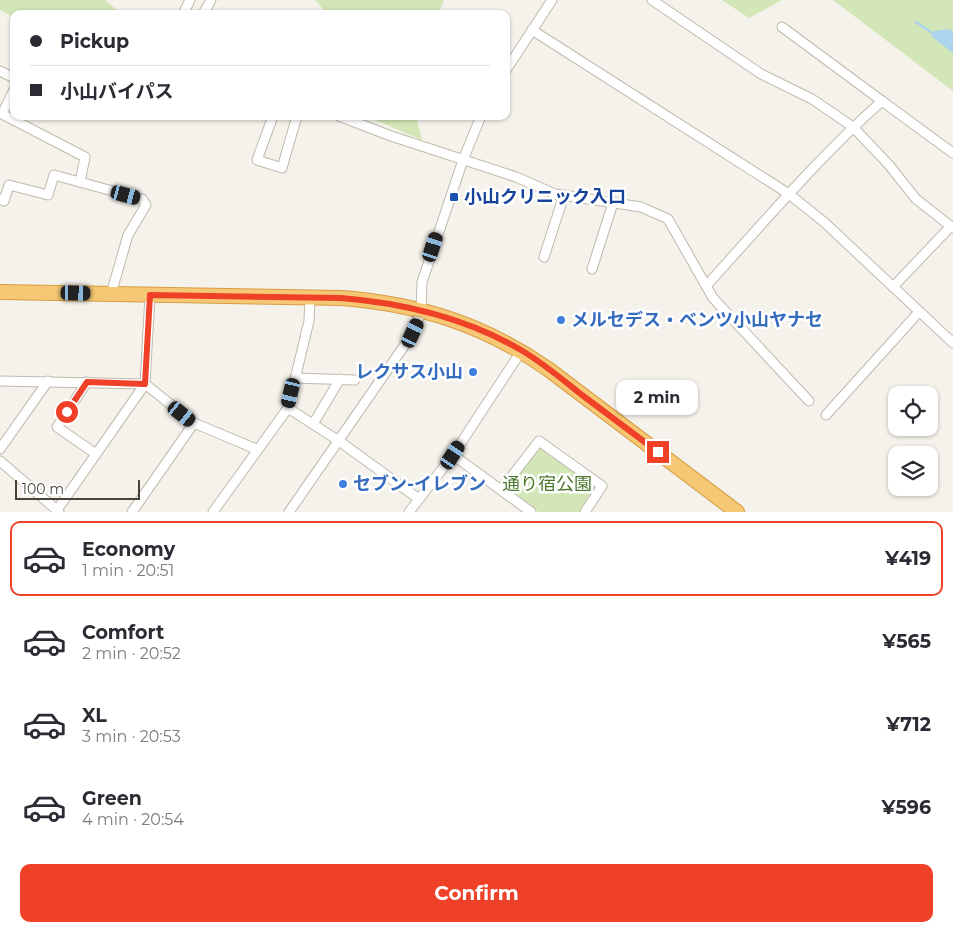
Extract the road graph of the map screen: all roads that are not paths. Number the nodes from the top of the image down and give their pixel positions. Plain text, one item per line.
1 (212, 0) edge
2 (220, 0) edge
3 (552, 0) edge
4 (652, 0) edge
5 (782, 27) dead end
6 (532, 30) junction
7 (510, 64) edge
8 (10, 98) edge
9 (882, 101) junction
10 (10, 118) edge
11 (14, 120) edge
12 (272, 120) edge
13 (296, 120) edge
14 (350, 120) edge
15 (479, 120) edge
16 (853, 127) junction
17 (953, 153) edge
18 (463, 160) junction
19 (80, 182) junction
20 (789, 194) junction
21 (564, 195) junction
22 (0, 199) edge
23 (613, 203) junction
24 (952, 227) edge
25 (544, 257) dead end
26 (592, 269) dead end
27 (707, 285) junction
28 (893, 287) junction
29 (0, 292) edge
30 (111, 294) junction
31 (150, 295) junction
32 (310, 297) junction
33 (420, 310) junction
34 (919, 312) junction
35 (953, 343) edge
36 (522, 350) junction
37 (295, 378) junction
38 (340, 379) junction
39 (355, 380) dead end
40 (0, 381) edge
41 (48, 381) junction
42 (87, 382) junction
43 (145, 384) junction
44 (809, 401) dead end
45 (288, 408) junction
46 (826, 415) dead end
47 (194, 424) junction
48 (313, 424) junction
49 (339, 442) junction
50 (0, 449) edge
51 (256, 450) junction
52 (96, 454) junction
53 (453, 455) junction
54 (0, 461) edge
55 (501, 490) junction
56 (419, 499) junction
57 (58, 511) edge
58 (132, 512) edge
59 (213, 512) edge
60 (289, 512) edge
61 (409, 512) edge
62 (531, 512) edge
63 (585, 512) edge
64 (737, 512) edge

1 - 2 street
3 - 6 street
4 - 16 street
5 - 9 street
6 - 7 street
6 - 20 street
8 - 10 street
9 - 16 street
9 - 17 street
11 - 19 street
12 - 13 street
14 - 18 street
15 - 18 street
16 - 20 street
16 - 24 street
18 - 21 street
18 - 33 street
19 - 22 street
19 - 30 street
20 - 27 street
20 - 28 street
21 - 23 street
21 - 25 street
23 - 26 street
23 - 27 street
24 - 28 street
27 - 44 street
28 - 34 street
29 - 30 highway
30 - 31 highway
31 - 32 highway
31 - 43 street
32 - 33 highway
32 - 37 street
33 - 36 highway
33 - 49 street
34 - 35 street
34 - 46 street
36 - 53 street
36 - 64 highway
37 - 38 street
37 - 45 street
38 - 39 street
38 - 48 street
40 - 41 street
41 - 42 street
41 - 50 street
42 - 43 street
42 - 52 street
43 - 47 street
43 - 52 street
45 - 48 street
45 - 51 street
47 - 51 street
47 - 58 street
48 - 49 street
49 - 56 street
49 - 60 street
51 - 59 street
52 - 57 street
53 - 55 street
53 - 56 street
54 - 57 street
55 - 62 street
55 - 63 street
56 - 61 street

